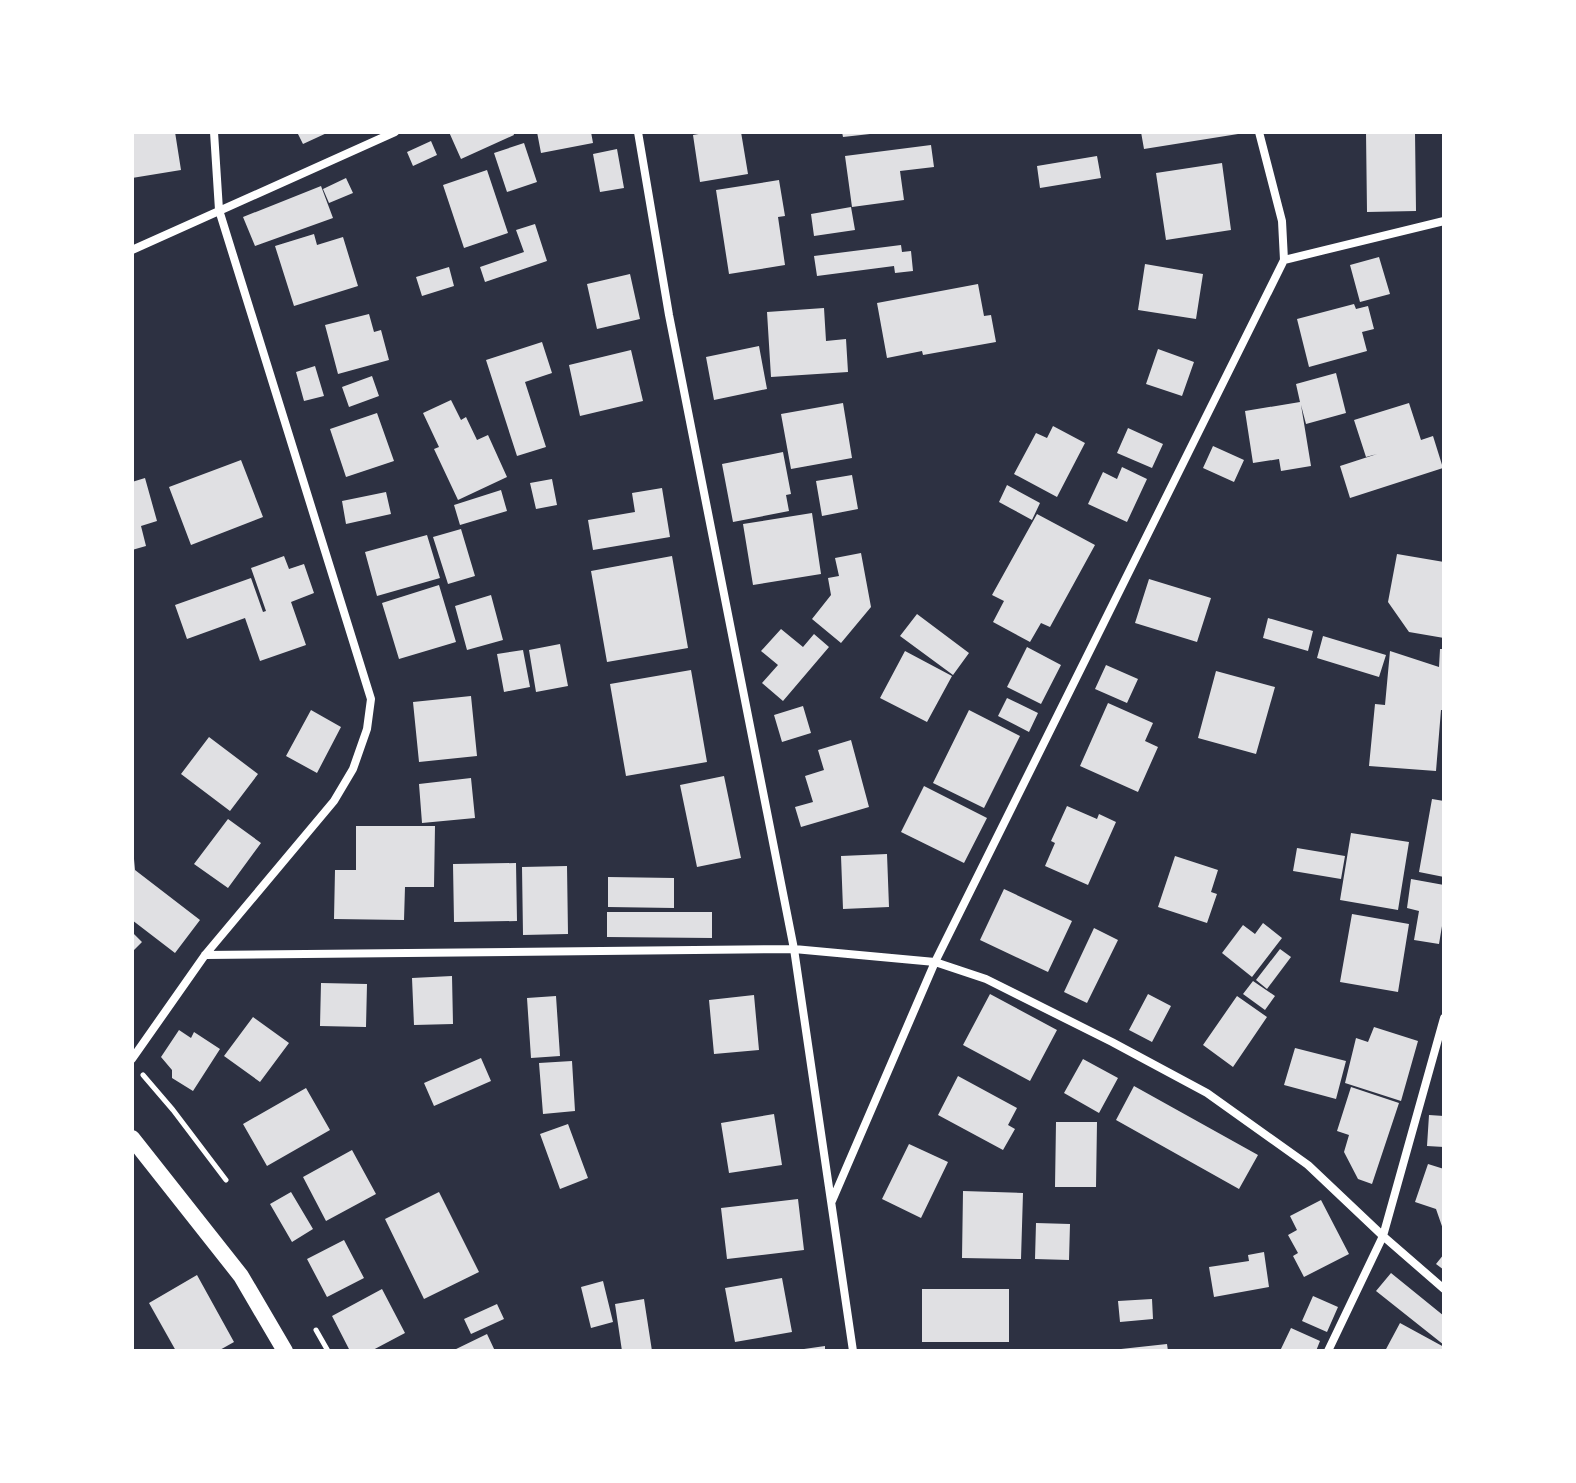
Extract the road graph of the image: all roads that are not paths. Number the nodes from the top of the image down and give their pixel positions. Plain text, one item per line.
1 (214, 132) edge
2 (395, 132) edge
3 (638, 132) edge
4 (1259, 132) edge
5 (219, 210) junction
6 (1444, 221) edge
7 (132, 250) edge
8 (1284, 260) junction
9 (794, 949) junction
10 (205, 955) junction
11 (935, 962) junction
12 (1444, 1018) edge
13 (132, 1059) edge
14 (132, 1138) edge
15 (831, 1202) junction
16 (1383, 1236) junction
17 (1444, 1289) edge
18 (285, 1351) edge
19 (853, 1351) edge
20 (1328, 1351) edge

1 - 5 street
2 - 5 street
3 - 9 street
4 - 8 street
5 - 7 street
5 - 10 street
6 - 8 street
8 - 11 street
9 - 10 street
9 - 11 street
9 - 15 street
10 - 13 street
11 - 15 street
11 - 16 street
12 - 16 street
14 - 18 main road
15 - 19 street
16 - 17 street
16 - 20 street

